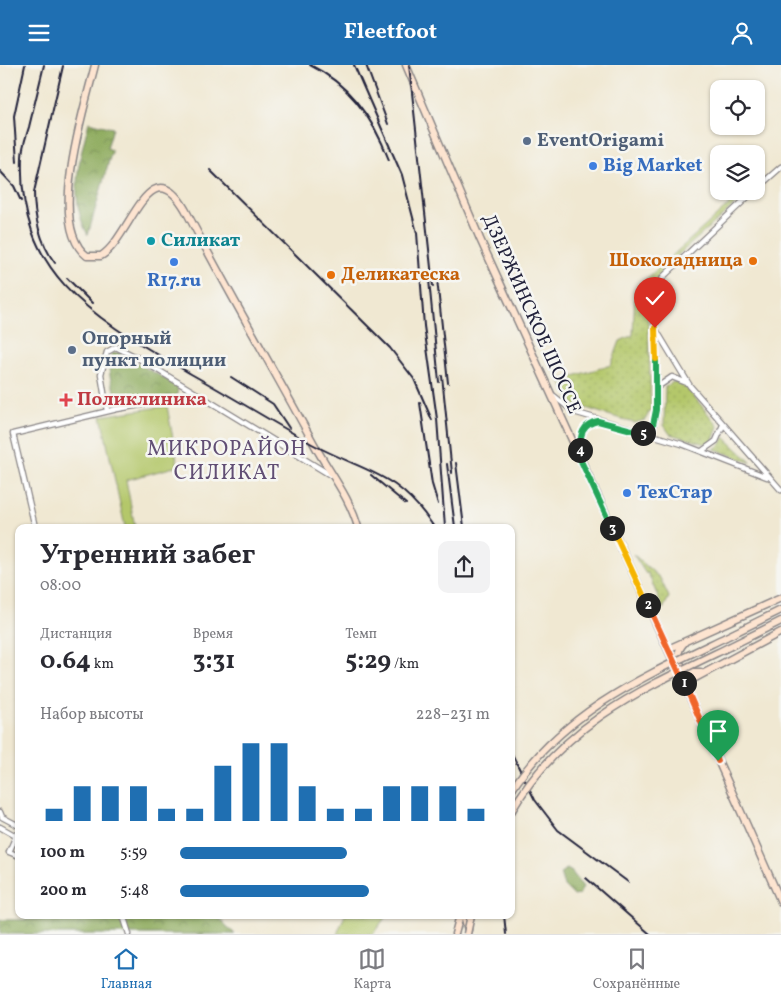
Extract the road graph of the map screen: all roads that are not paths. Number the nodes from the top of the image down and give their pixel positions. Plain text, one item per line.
1 (95, 65) edge
2 (406, 65) edge
3 (781, 167) edge
4 (765, 181) edge
5 (744, 200) edge
6 (656, 331) junction
7 (688, 383) junction
8 (546, 385) junction
9 (656, 388) junction
10 (199, 395) junction
11 (107, 411) junction
12 (598, 421) junction
13 (723, 425) junction
14 (651, 435) junction
15 (702, 451) junction
16 (581, 461) junction
17 (333, 477) junction
18 (769, 478) junction
19 (781, 490) edge
20 (34, 524) edge
21 (357, 524) edge
22 (781, 598) edge
23 (781, 610) edge
24 (781, 621) edge
25 (781, 632) edge
26 (698, 635) junction
27 (668, 649) junction
28 (711, 669) junction
29 (684, 684) junction
30 (515, 786) edge
31 (515, 806) edge
32 (0, 812) edge
33 (15, 824) edge
34 (0, 827) edge
35 (15, 835) edge
36 (15, 838) edge
37 (15, 855) edge
38 (781, 901) edge
39 (124, 919) edge
40 (459, 919) edge
41 (465, 919) edge
42 (470, 919) edge
43 (129, 934) edge
44 (455, 934) edge
45 (468, 934) edge

1 - 17 main road
2 - 8 main road, ДЗЕРЖИНСКОЕ ШОССЕ
3 - 4 street
5 - 6 street
6 - 7 street
6 - 9 street
7 - 9 street
7 - 13 street
8 - 12 street
8 - 16 main road, ДЗЕРЖИНСКОЕ ШОССЕ
9 - 14 street
10 - 11 street
10 - 11 street
10 - 17 street
11 - 20 street
12 - 14 street
12 - 16 street
13 - 15 street
13 - 18 street
14 - 15 street
15 - 18 street
16 - 27 main road, ДЗЕРЖИНСКОЕ ШОССЕ
17 - 21 main road
18 - 19 street
22 - 26 main road
23 - 30 main road, bridge
24 - 31 main road, bridge
25 - 28 main road
26 - 27 main road
26 - 28 main road
27 - 29 main road, ДЗЕРЖИНСКОЕ ШОССЕ
28 - 29 main road
29 - 38 main road, ДЗЕРЖИНСКОЕ ШОССЕ
32 - 33 street
34 - 35 street
36 - 37 street
39 - 43 street
40 - 44 main road
41 - 45 main road
42 - 45 main road, bridge

